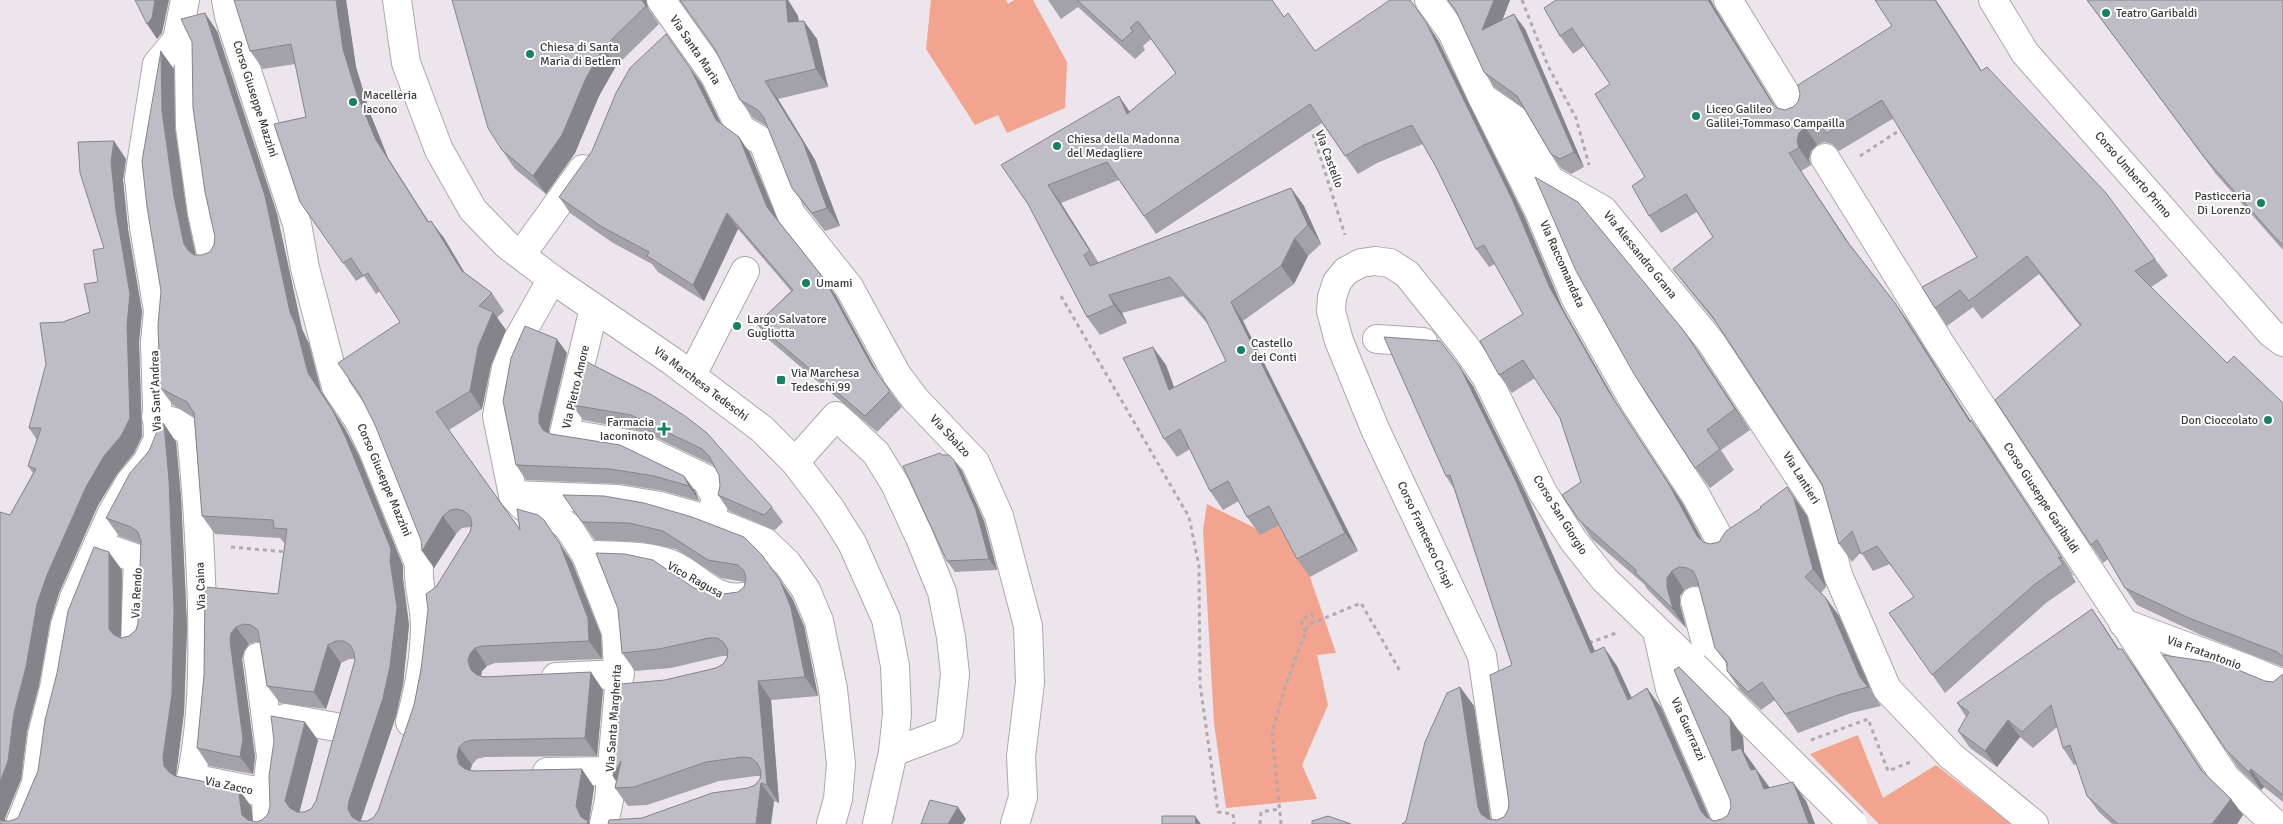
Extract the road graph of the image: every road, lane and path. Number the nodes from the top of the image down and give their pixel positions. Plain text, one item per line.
1 (185, 0) edge
2 (226, 0) edge
3 (397, 0) edge
4 (661, 0) edge
5 (1429, 0) edge
6 (1522, 0) edge
7 (1728, 0) edge
8 (1994, 0) edge
9 (680, 26) junction
10 (177, 40) junction
11 (658, 46) edge
12 (1482, 97) junction
13 (1797, 112) edge
14 (1909, 125) edge
15 (1307, 126) edge
16 (741, 129) joint
17 (596, 144) edge
18 (1830, 165) joint
19 (1603, 210) junction
20 (1345, 235) dead end
21 (521, 255) junction
22 (212, 258) edge
23 (1361, 263) joint
24 (745, 271) dead end
25 (552, 279) junction
26 (1061, 296) edge
27 (594, 308) junction
28 (1377, 339) dead end
29 (2283, 342) edge
30 (1464, 345) junction
31 (692, 375) junction
32 (156, 417) junction
33 (1774, 436) joint
34 (795, 462) junction
35 (514, 495) junction
36 (710, 520) junction
37 (98, 546) junction
38 (223, 546) dead end
39 (1724, 547) edge
40 (292, 552) edge
41 (586, 555) junction
42 (743, 597) edge
43 (1695, 601) edge
44 (1315, 622) junction
45 (2123, 623) junction
46 (1652, 627) junction
47 (1305, 632) junction
48 (134, 640) edge
49 (1586, 644) edge
50 (258, 658) edge
51 (1400, 671) dead end
52 (534, 678) edge
53 (619, 681) junction
54 (2283, 684) edge
55 (646, 685) edge
56 (344, 700) edge
57 (285, 718) edge
58 (336, 727) junction
59 (402, 748) edge
60 (1790, 748) joint
61 (893, 752) junction
62 (1911, 752) dead end
63 (329, 754) edge
64 (524, 772) edge
65 (611, 772) junction
66 (191, 778) joint
67 (266, 793) junction
68 (1279, 810) junction
69 (632, 822) edge
70 (604, 823) edge
71 (20, 824) edge
72 (267, 824) edge
73 (831, 824) edge
74 (877, 824) edge
75 (1015, 824) edge
76 (1234, 824) edge
77 (1260, 824) edge
78 (1281, 824) edge
79 (1508, 824) edge
80 (1729, 824) edge
81 (1853, 824) edge
82 (2034, 824) edge
83 (2275, 824) edge

1 - 10 street, Via Sant'Andrea
2 - 59 street, Corso Giuseppe Mazzini
3 - 21 street, Via Marchesa Tedeschi
4 - 9 street, Via Santa Maria
5 - 12 street, Via Raccomandata
6 - 19 path, Via Alessandro Grana
7 - 13 street
8 - 29 street, Corso Umberto Primo
9 - 11 street
9 - 16 street, Via Santa Maria
10 - 22 street
10 - 32 street, Via Sant'Andrea
12 - 19 street
12 - 39 street, Via Raccomandata
14 - 18 path
15 - 20 path, Via Castello
16 - 75 street, Via Sbalzo
17 - 21 street
18 - 45 street, Corso Giuseppe Garibaldi
19 - 33 street, Via Alessandro Grana
21 - 25 street, Via Marchesa Tedeschi
23 - 30 street, Corso San Giorgio
23 - 79 street, Corso Francesco Crispi
24 - 31 street
25 - 27 street, Via Marchesa Tedeschi
25 - 35 street
26 - 76 path
27 - 31 street, Via Marchesa Tedeschi
27 - 36 street, Via Pietro Amore
28 - 30 street
30 - 46 street, Corso San Giorgio
31 - 34 street, Via Marchesa Tedeschi
32 - 37 street, Via Sant'Andrea
32 - 66 street, Via Caina
33 - 82 street, Via Lantieri
34 - 61 street, Via Marchesa Tedeschi
34 - 61 street
35 - 36 street
35 - 41 street, Via Santa Margherita
36 - 73 street
37 - 48 street, Via Rendo
37 - 71 street, Via Sant'Andrea
38 - 40 path
41 - 42 street, Vico Ragusa
41 - 53 street, Via Santa Margherita
43 - 60 street
44 - 47 path
44 - 47 path
44 - 51 path
45 - 54 street, Via Fratantonio
45 - 83 street, Corso Giuseppe Garibaldi
46 - 49 path
46 - 80 street, Via Guerrazzi
46 - 81 street, Corso San Giorgio, bridge
47 - 68 path
50 - 67 street
52 - 53 street
53 - 55 street
53 - 65 street, Via Santa Margherita
56 - 58 street
57 - 58 street
58 - 63 street
60 - 62 path
61 - 74 street, Via Marchesa Tedeschi
64 - 65 street
65 - 70 street, Via Santa Margherita
66 - 67 street, Via Zacco
67 - 72 street, Via Zacco
68 - 77 path
68 - 78 path
69 - 70 street

